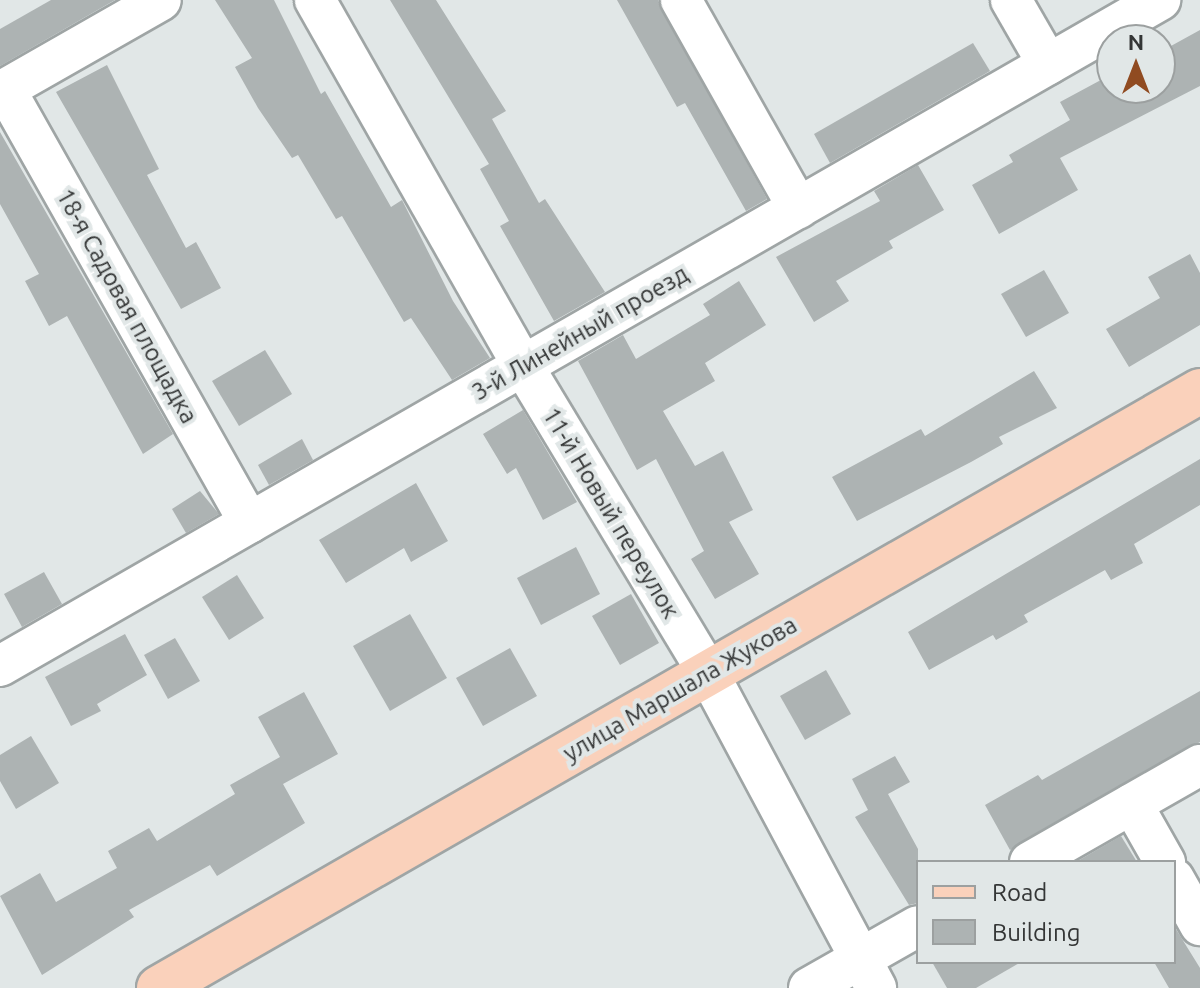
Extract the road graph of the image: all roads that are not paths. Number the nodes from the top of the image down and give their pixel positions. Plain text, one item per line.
1 (161, 0) edge
2 (315, 0) edge
3 (681, 0) edge
4 (1011, 0) edge
5 (1160, 0) edge
6 (1048, 64) junction
7 (2, 91) edge
8 (798, 208) junction
9 (523, 366) junction
10 (1200, 391) edge
11 (250, 523) junction
12 (0, 666) edge
13 (708, 673) junction
14 (1200, 765) edge
15 (1132, 804) junction
16 (1034, 860) edge
17 (1164, 860) edge
18 (1176, 883) edge
19 (1200, 925) edge
20 (916, 928) edge
21 (868, 974) edge
22 (159, 988) edge
23 (809, 988) edge

1 - 7 street
2 - 9 street, 11-й Новый переулок
3 - 8 street
4 - 6 street
5 - 6 street, 3-й Линейный проезд
6 - 8 street, 3-й Линейный проезд
7 - 11 street, 18-я Садовая площадка
8 - 9 street, 3-й Линейный проезд
9 - 11 street, 3-й Линейный проезд
9 - 13 street, 11-й Новый переулок
10 - 13 main road, улица Маршала Жукова
11 - 12 street, 3-й Линейный проезд
13 - 21 street, 11-й Новый переулок
13 - 22 main road, улица Маршала Жукова
14 - 15 street
15 - 16 street
15 - 17 street
18 - 19 street
20 - 21 street
21 - 23 street

